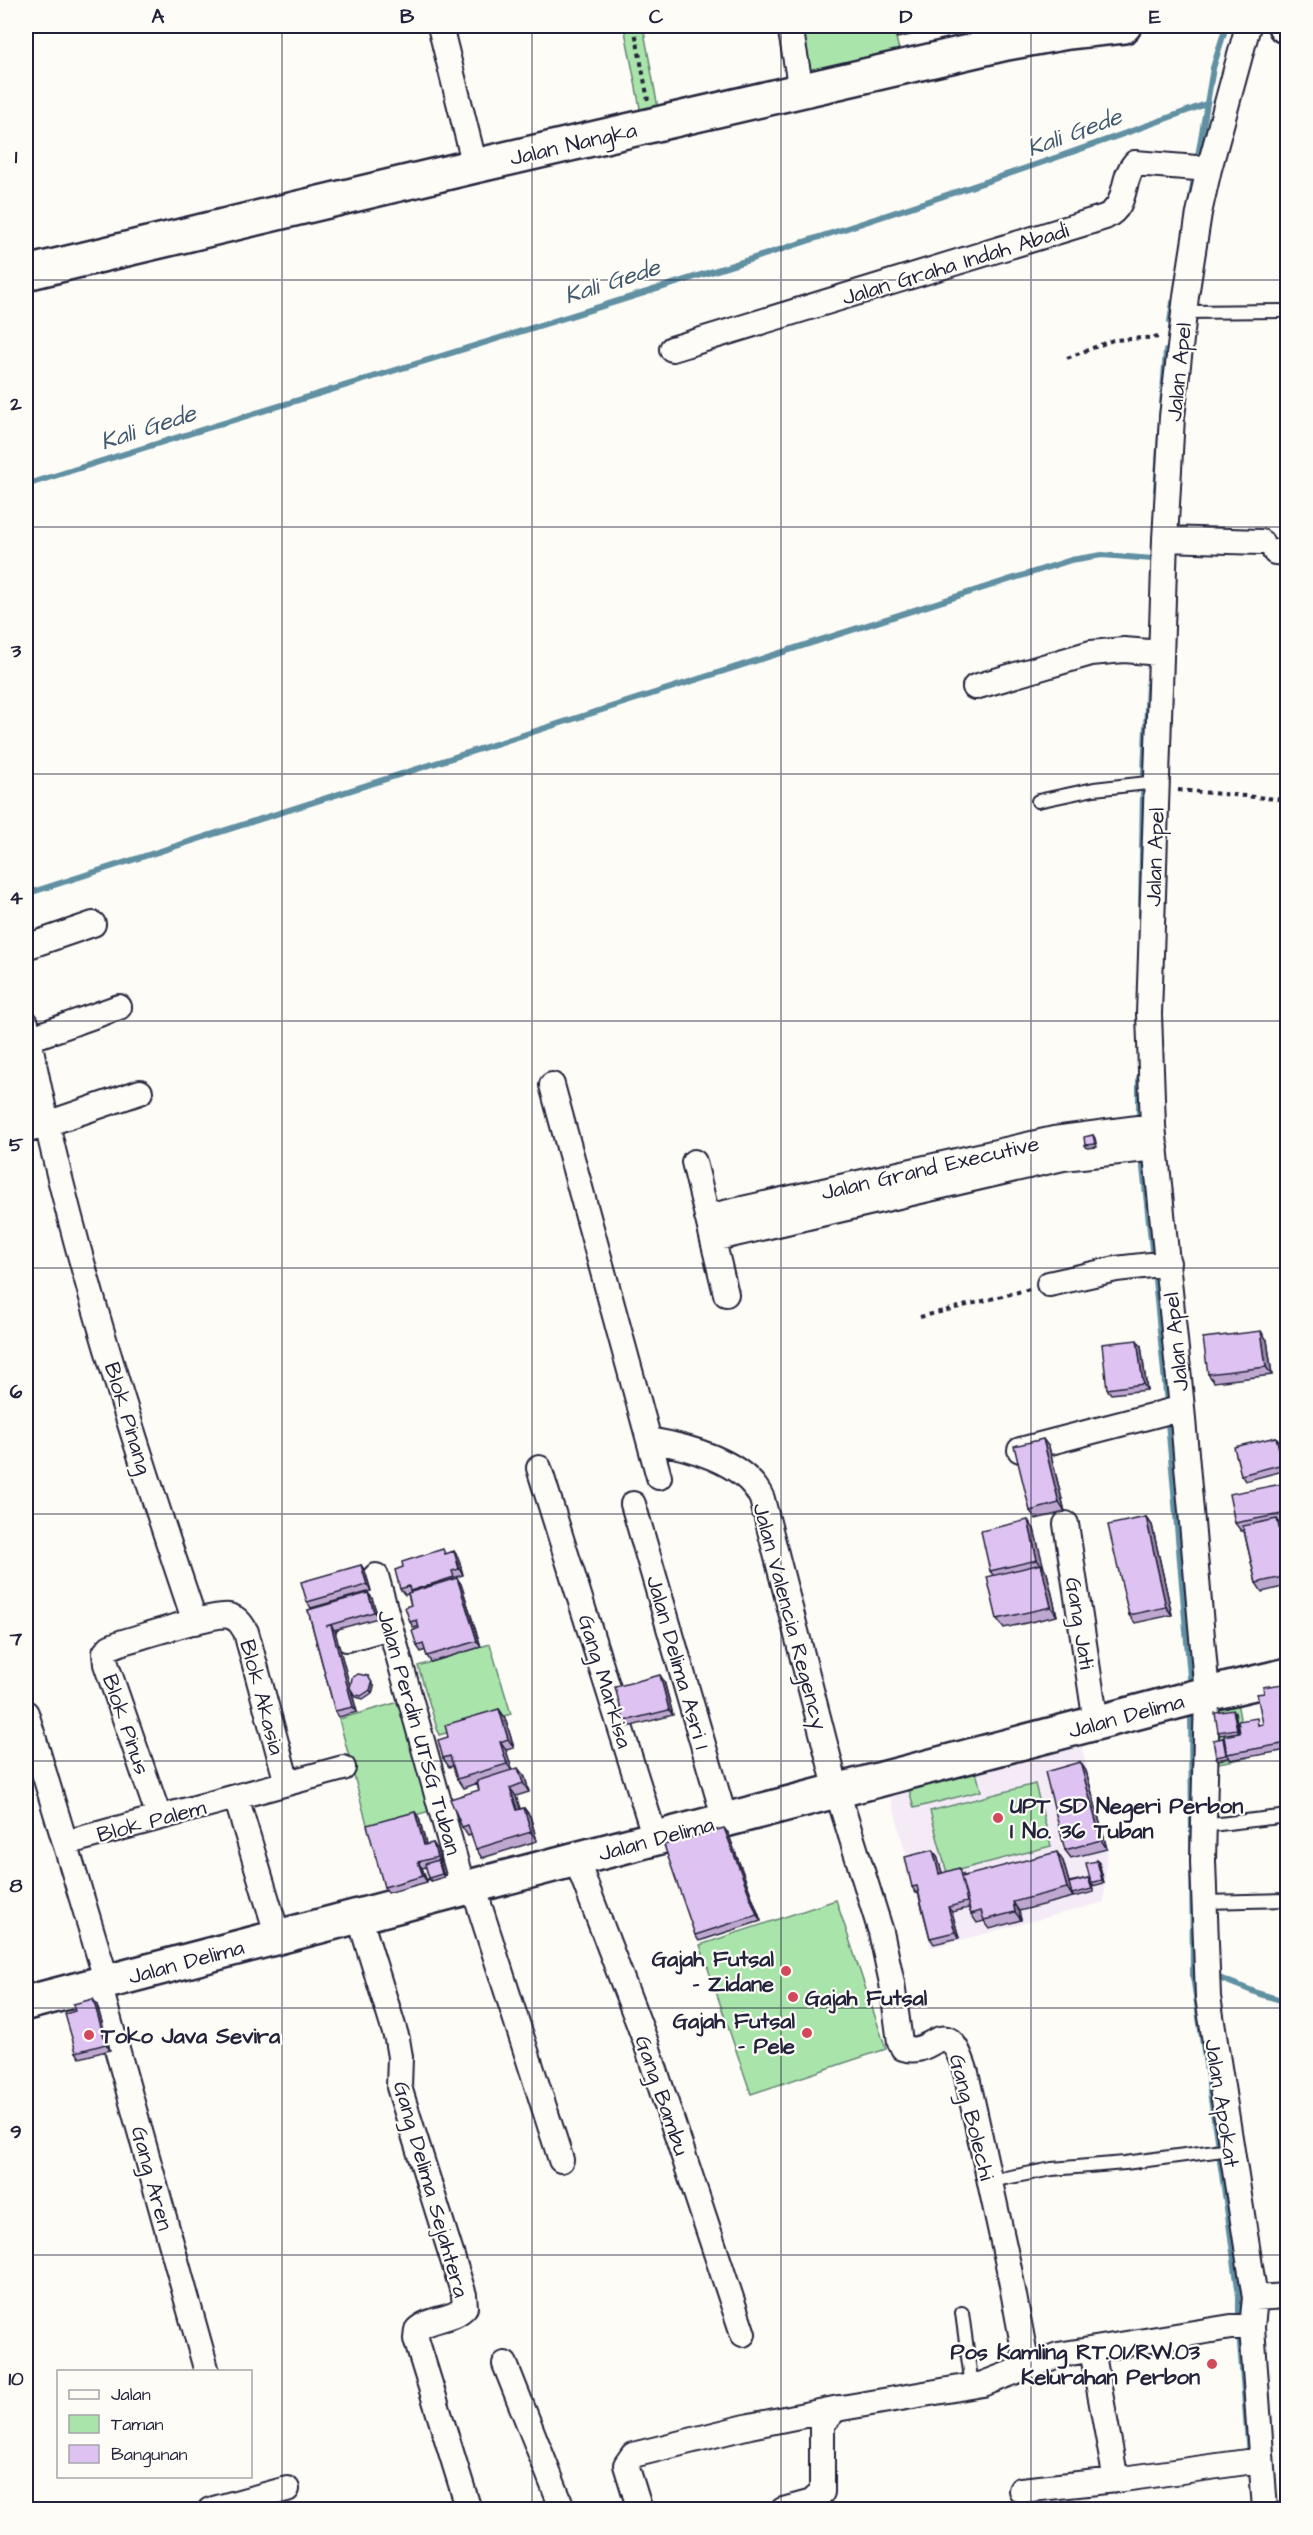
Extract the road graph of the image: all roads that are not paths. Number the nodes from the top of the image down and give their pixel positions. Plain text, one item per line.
1 (441, 26) edge
2 (790, 26) edge
3 (1124, 26) edge
4 (1248, 26) edge
5 (801, 90) junction
6 (475, 166) junction
7 (1199, 168) junction
8 (26, 273) edge
9 (1280, 311) dead end
10 (1185, 312) junction
11 (672, 349) dead end
12 (1165, 539) junction
13 (1274, 549) edge
14 (1161, 652) junction
15 (975, 687) dead end
16 (1156, 785) junction
17 (1038, 801) dead end
18 (93, 924) dead end
19 (26, 947) edge
20 (119, 1007) dead end
21 (26, 1034) edge
22 (552, 1084) dead end
23 (140, 1092) dead end
24 (37, 1127) edge
25 (1155, 1137) junction
26 (694, 1162) dead end
27 (710, 1228) junction
28 (1158, 1264) junction
29 (1048, 1284) road end
30 (726, 1294) dead end
31 (1182, 1408) junction
32 (649, 1440) junction
33 (1020, 1450) edge
34 (539, 1468) dead end
35 (659, 1477) dead end
36 (633, 1504) dead end
37 (1066, 1524) dead end
38 (376, 1576) dead end
39 (195, 1622) junction
40 (390, 1627) junction
41 (347, 1639) dead end
42 (1287, 1675) edge
43 (1194, 1697) junction
44 (26, 1713) edge
45 (1096, 1723) junction
46 (343, 1768) dead end
47 (286, 1783) junction
48 (837, 1791) junction
49 (236, 1797) junction
50 (1287, 1816) edge
51 (159, 1817) junction
52 (725, 1820) junction
53 (1203, 1826) junction
54 (655, 1838) junction
55 (65, 1843) junction
56 (576, 1858) junction
57 (468, 1887) junction
58 (1287, 1900) edge
59 (1204, 1902) junction
60 (359, 1916) junction
61 (278, 1937) junction
62 (103, 1983) junction
63 (26, 2003) edge
64 (1222, 2150) junction
65 (561, 2160) dead end
66 (990, 2181) junction
67 (1287, 2296) edge
68 (1255, 2298) junction
69 (962, 2313) dead end
70 (1243, 2327) junction
71 (743, 2334) dead end
72 (1092, 2350) junction
73 (506, 2364) dead end
74 (1027, 2366) junction
75 (206, 2370) edge
76 (972, 2386) junction
77 (839, 2408) junction
78 (1251, 2461) junction
79 (1116, 2480) junction
80 (287, 2489) dead end
81 (1021, 2490) dead end
82 (210, 2510) edge
83 (469, 2510) edge
84 (563, 2510) edge
85 (640, 2510) edge
86 (783, 2510) edge
87 (1265, 2510) edge

1 - 6 street
2 - 5 street
3 - 5 street, Jalan Nangka
4 - 7 street, Jalan Apel
5 - 6 street, Jalan Nangka
6 - 8 street, Jalan Nangka
7 - 10 street, Jalan Apel
7 - 11 street, Jalan Graha Indah Abadi
9 - 10 lane
10 - 12 street, Jalan Apel
12 - 13 street
12 - 14 street, Jalan Apel
14 - 15 street
14 - 16 street, Jalan Apel
16 - 17 lane
16 - 25 street, Jalan Apel
18 - 19 street
20 - 21 street
21 - 24 street, Blok Pinang
22 - 32 street
23 - 24 street
24 - 39 street, Blok Pinang
25 - 27 street, Jalan Grand Executive
25 - 28 street, Jalan Apel
26 - 27 street
27 - 30 street
28 - 29 street
28 - 31 street, Jalan Apel
31 - 33 street
31 - 43 street, Jalan Apel
32 - 35 street
32 - 48 street, Jalan Valencia Regency
34 - 54 street, Gang Markisa
36 - 52 street, Jalan Delima Asri 1
37 - 45 street, Gang Jati
38 - 40 street, Jalan Perdin UTSG Tuban
39 - 47 street, Blok Akasia
39 - 51 street, Blok Pinus
40 - 41 street
40 - 57 street, Jalan Perdin UTSG Tuban
42 - 43 street, Jalan Delima
43 - 45 street, Jalan Delima
43 - 53 street, Jalan Apokat
44 - 55 street, Gang Aren
45 - 48 street, Jalan Delima
46 - 47 street, Blok Akasia
47 - 49 street, Blok Akasia
48 - 52 street, Jalan Delima
48 - 66 street, Gang Bolechi
49 - 51 street, Blok Palem
49 - 61 street
50 - 53 lane
51 - 55 street, Blok Palem
52 - 54 street, Jalan Delima
53 - 59 street, Jalan Apokat
54 - 56 street, Jalan Delima
55 - 62 street, Gang Aren
56 - 57 street, Jalan Delima
56 - 71 street, Gang Bambu
57 - 60 street, Jalan Delima
57 - 65 street, Jalan Perdin UTSG Tuban
58 - 59 lane
59 - 64 street, Jalan Apokat
60 - 61 street, Jalan Delima
60 - 83 street, Gang Delima Sejahtera
61 - 62 street, Jalan Delima
62 - 63 street, Jalan Delima
62 - 75 street, Gang Aren
64 - 66 lane
64 - 68 street, Jalan Apokat
66 - 74 street, Gang Bolechi
67 - 68 street
68 - 70 street, Jalan Apokat
69 - 76 lane
70 - 72 street
70 - 78 street, Jalan Apokat
72 - 74 street
72 - 79 street
73 - 84 street
74 - 76 street
76 - 77 street
77 - 85 street
77 - 86 street
78 - 79 street
78 - 87 street, Jalan Apokat
79 - 81 street
80 - 82 street

